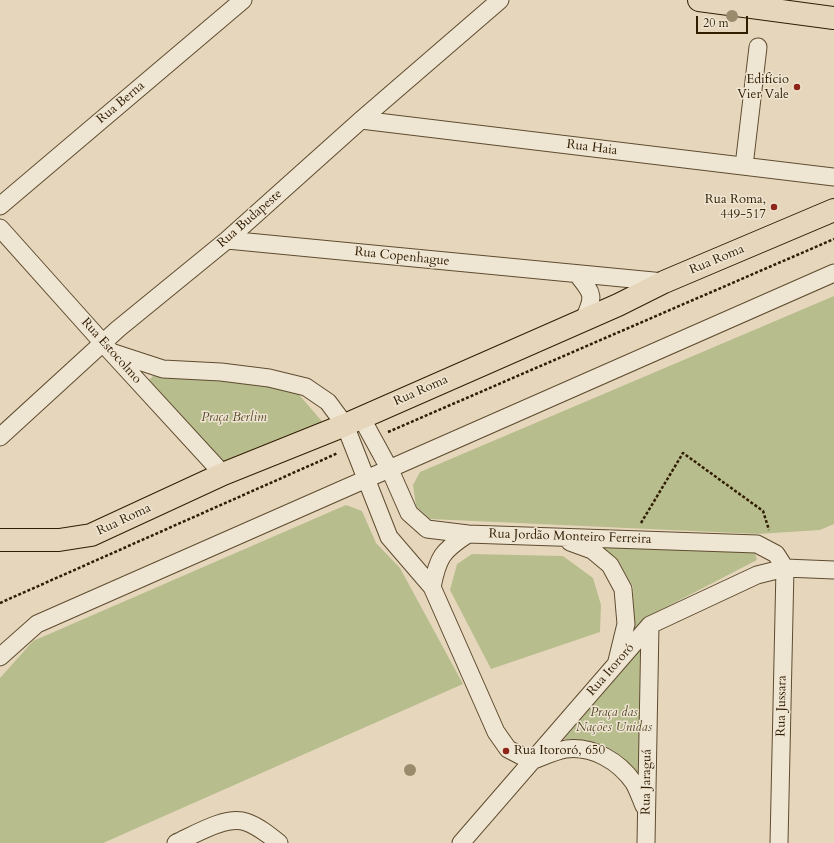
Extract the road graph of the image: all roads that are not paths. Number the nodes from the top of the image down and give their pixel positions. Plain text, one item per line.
1 (243, 0) edge
2 (500, 0) edge
3 (699, 0) edge
4 (834, 18) edge
5 (758, 47) dead end
6 (361, 120) junction
7 (744, 166) junction
8 (830, 180) edge
9 (0, 206) edge
10 (834, 210) edge
11 (0, 228) edge
12 (227, 240) junction
13 (577, 274) junction
14 (834, 274) edge
15 (664, 282) junction
16 (584, 319) junction
17 (107, 347) junction
18 (353, 421) junction
19 (0, 437) edge
20 (390, 470) junction
21 (222, 474) junction
22 (367, 480) junction
23 (468, 534) junction
24 (552, 536) junction
25 (0, 540) edge
26 (785, 568) junction
27 (834, 570) edge
28 (432, 587) junction
29 (650, 625) junction
30 (0, 657) edge
31 (617, 664) junction
32 (531, 761) junction
33 (647, 811) junction
34 (176, 843) edge
35 (279, 843) edge
36 (461, 843) edge
37 (646, 843) edge
38 (779, 843) edge

1 - 9 street, Rua Berna
2 - 6 street, Rua Budapeste
3 - 4 main road
5 - 7 street
6 - 7 street, Rua Haia
6 - 12 street, Rua Budapeste
7 - 8 street, Rua Haia
10 - 15 main road, Rua Roma
11 - 17 street, Rua Estocolmo
12 - 13 street, Rua Copenhague
12 - 17 street, Rua Budapeste
13 - 15 street, Rua Copenhague
13 - 16 street
14 - 20 street
15 - 16 main road, Rua Roma
16 - 18 main road, Rua Roma
17 - 18 street
17 - 19 street, Rua Budapeste
17 - 21 street, Rua Estocolmo
18 - 20 street, Rua Jordão Monteiro Ferreira
18 - 21 main road, Rua Roma
18 - 22 street
20 - 22 street
20 - 23 street, Rua Jordão Monteiro Ferreira
21 - 25 main road, Rua Roma
22 - 28 street
22 - 30 street
23 - 24 street, Rua Jordão Monteiro Ferreira
23 - 28 street
24 - 26 street, Rua Jordão Monteiro Ferreira
24 - 31 street
26 - 27 street
26 - 29 street, Rua Itororó
26 - 38 street, Rua Jussara
28 - 32 street
29 - 31 street, Rua Itororó
29 - 33 street, Rua Jaraguá
31 - 32 street, Rua Itororó
32 - 33 street
32 - 36 street, Rua Itororó
33 - 37 street, Rua Jaraguá
34 - 35 street

